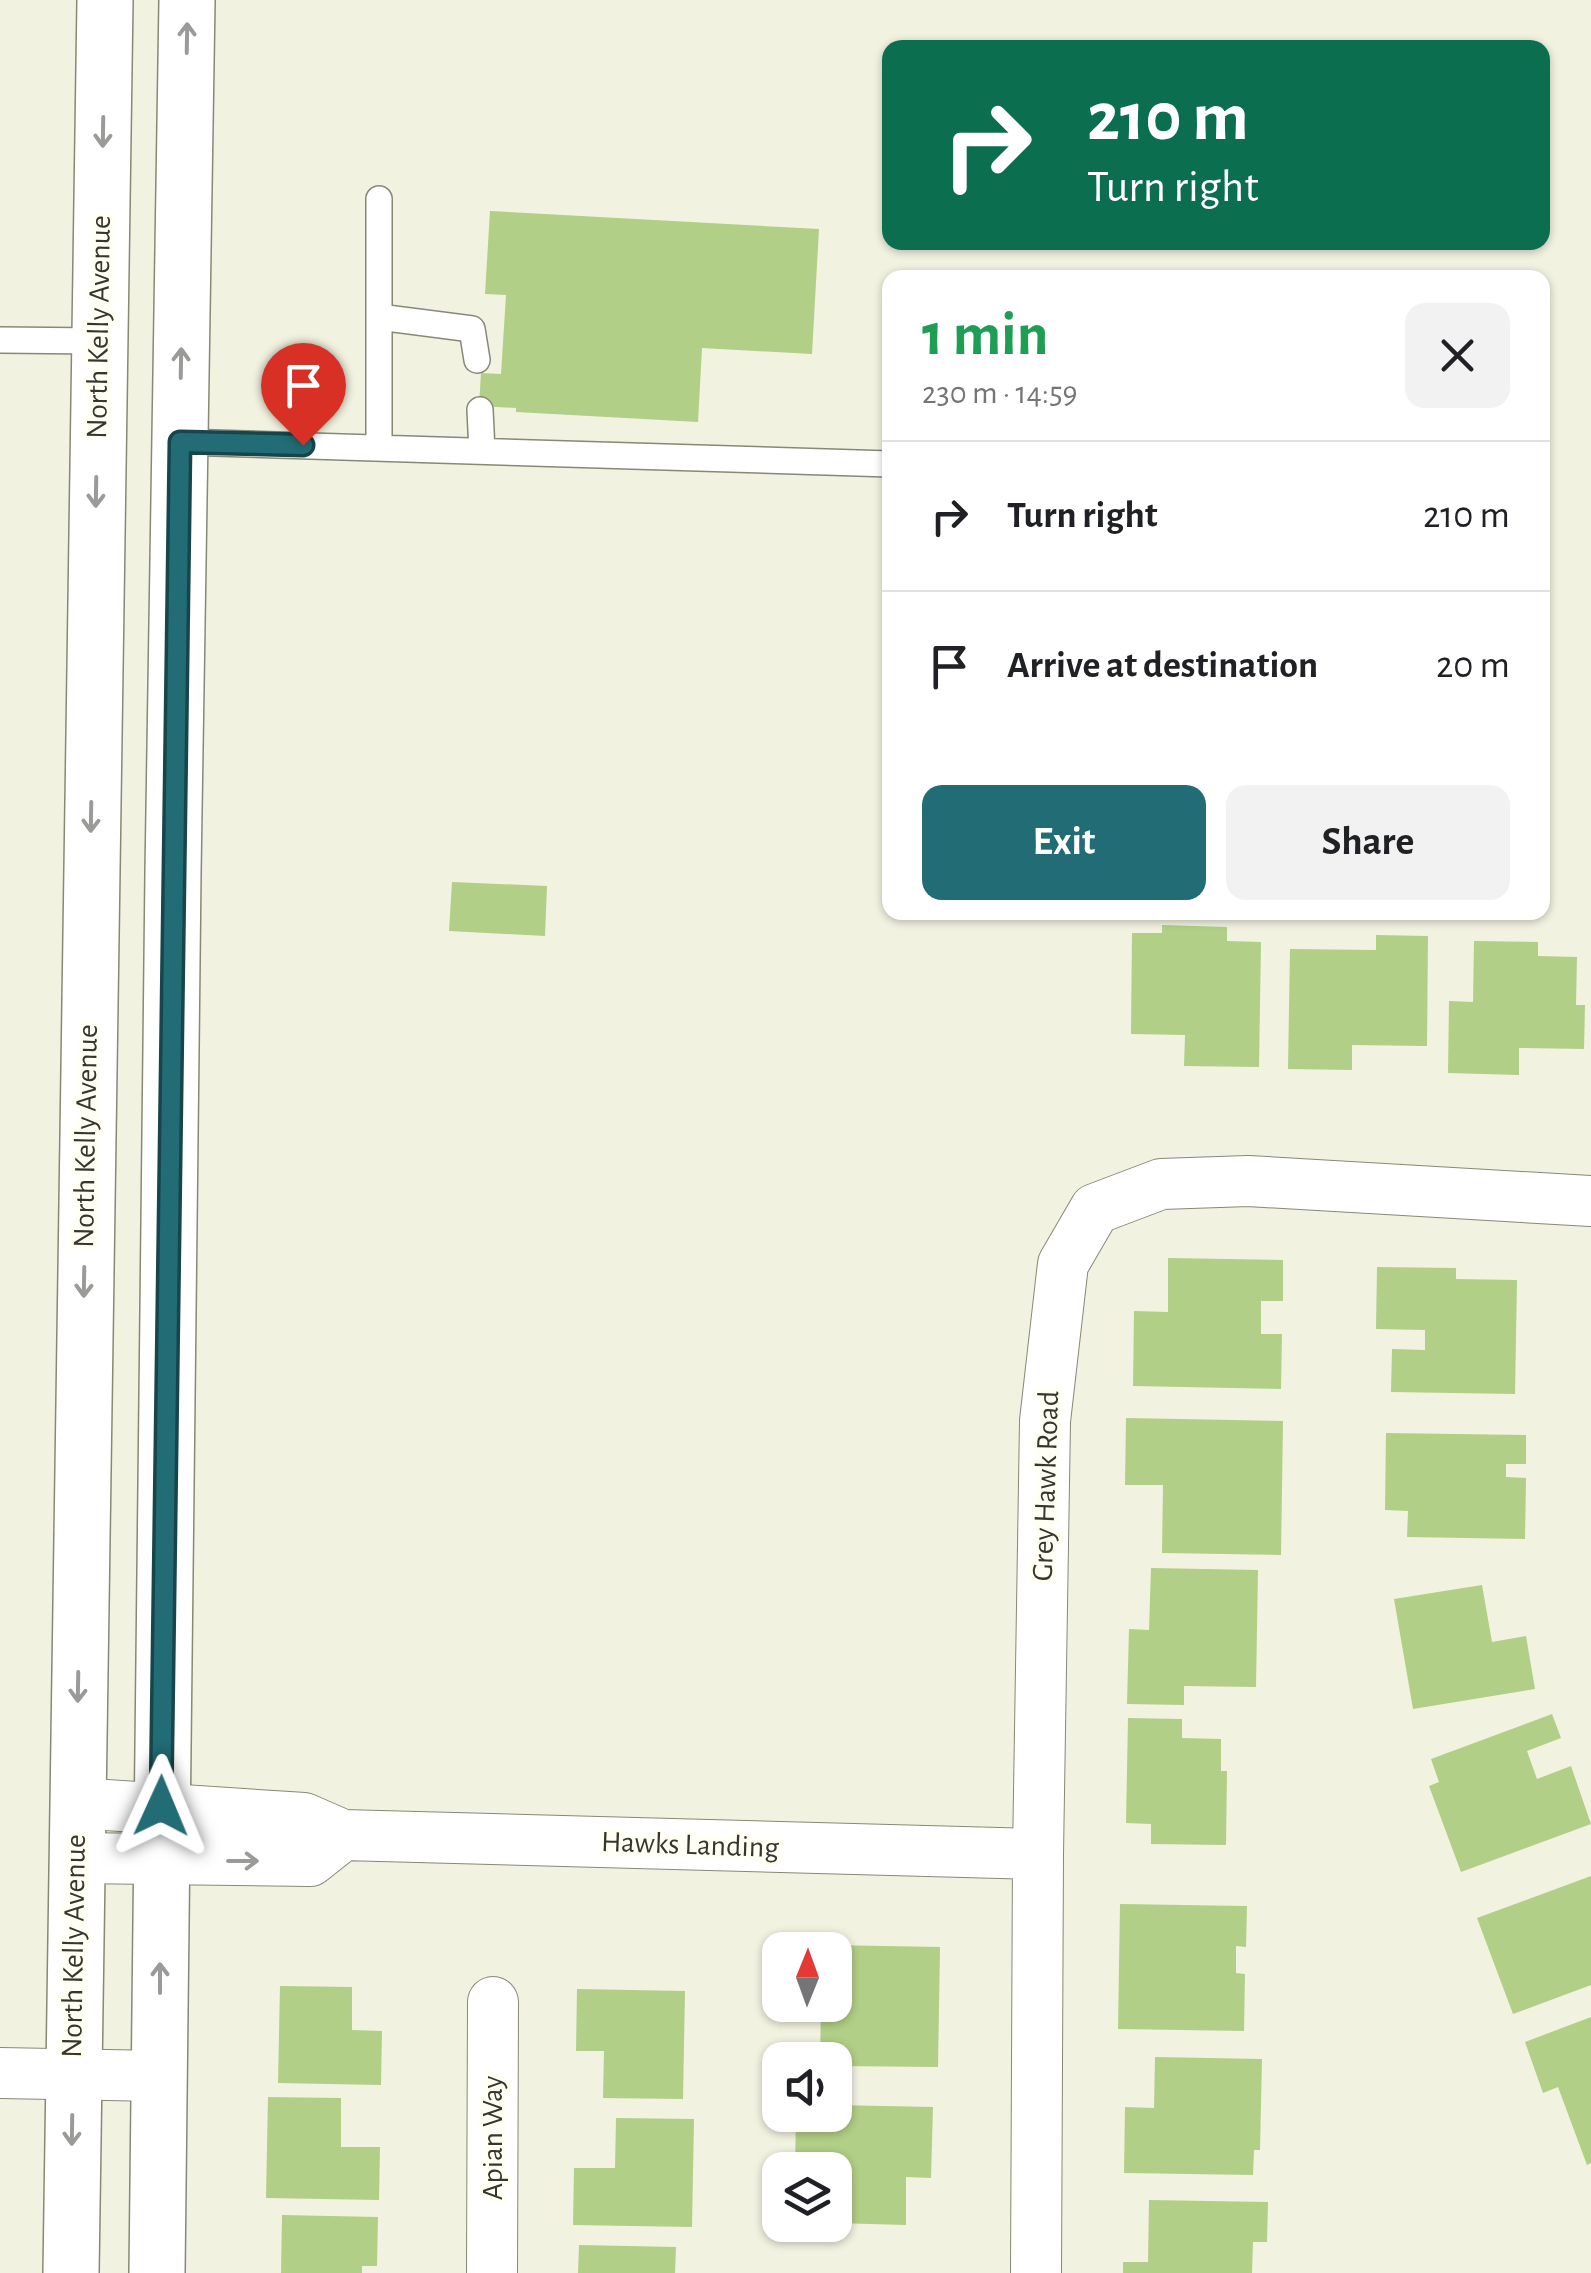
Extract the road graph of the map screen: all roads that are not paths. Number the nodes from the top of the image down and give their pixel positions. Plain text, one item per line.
1 (106, 0) edge
2 (188, 0) edge
3 (379, 199) dead end
4 (379, 317) junction
5 (0, 340) edge
6 (98, 341) junction
7 (477, 360) dead end
8 (480, 410) dead end
9 (180, 442) junction
10 (379, 448) junction
11 (482, 451) junction
12 (882, 464) edge
13 (1591, 1201) edge
14 (76, 1803) junction
15 (161, 1806) junction
16 (343, 1835) junction
17 (1038, 1854) junction
18 (76, 1858) junction
19 (160, 1860) junction
20 (493, 2002) dead end
21 (73, 2072) junction
22 (0, 2073) edge
23 (159, 2076) junction
24 (70, 2273) edge
25 (157, 2273) edge
26 (492, 2273) edge
27 (1036, 2273) edge

1 -> 6 street, North Kelly Avenue
9 -> 2 street
3 - 4 lane
4 - 7 lane
4 - 10 lane
5 - 6 lane
6 -> 14 street, North Kelly Avenue
8 - 11 lane
9 - 10 lane
9 - 15 street
10 - 11 lane
11 - 12 lane
13 - 17 street, Grey Hawk Road
14 - 15 street, Hawks Landing
14 - 18 street, North Kelly Avenue
15 - 16 street, Hawks Landing
15 - 19 street
16 - 17 street, Hawks Landing
19 -> 16 street
17 - 27 street, Grey Hawk Road
18 - 19 street
18 - 21 street, North Kelly Avenue
23 -> 19 street
20 - 26 street, Apian Way
21 - 22 street
21 - 23 street
21 -> 24 street, North Kelly Avenue
23 - 25 street

